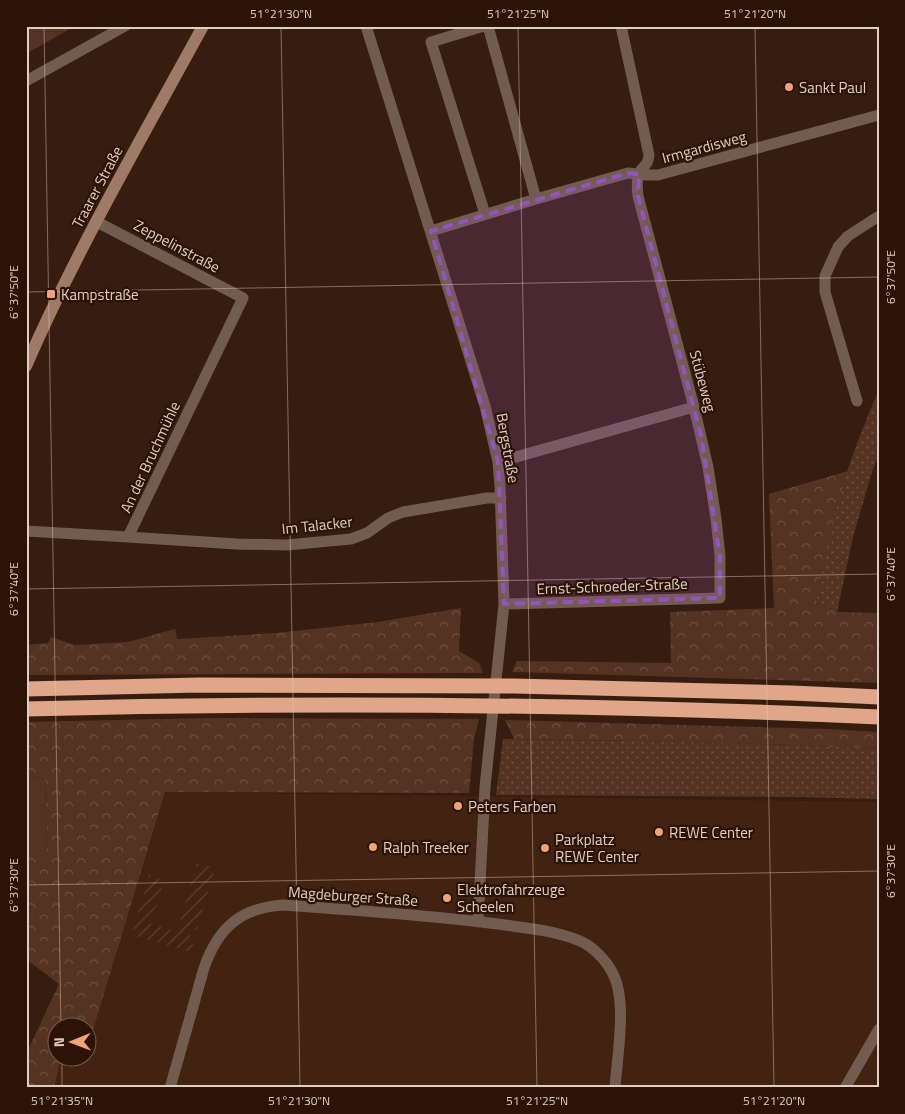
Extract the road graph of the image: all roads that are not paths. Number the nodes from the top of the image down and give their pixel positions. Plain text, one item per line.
1 (125, 26) edge
2 (203, 26) edge
3 (366, 26) edge
4 (484, 26) edge
5 (488, 26) edge
6 (621, 26) edge
7 (26, 81) edge
8 (879, 115) edge
9 (639, 174) junction
10 (536, 199) junction
11 (484, 214) junction
12 (879, 216) edge
13 (96, 222) junction
14 (431, 231) junction
15 (243, 298) joint
16 (28, 360) edge
17 (857, 401) dead end
18 (694, 407) junction
19 (498, 462) junction
20 (501, 498) junction
21 (26, 531) edge
22 (128, 537) junction
23 (720, 598) joint
24 (504, 604) junction
25 (26, 689) edge
26 (879, 697) edge
27 (26, 709) edge
28 (879, 717) edge
29 (478, 922) junction
30 (879, 1029) edge
31 (170, 1088) edge
32 (615, 1088) edge
33 (845, 1088) edge

1 - 7 street
2 - 13 street, Traarer Straße
3 - 14 street, Bergstraße
4 - 11 street
5 - 10 street
6 - 9 street
8 - 9 street, Irmgardisweg
9 - 10 street, Irmgardisweg
9 - 18 street, Stübeweg
10 - 11 street, Irmgardisweg
11 - 14 street, Irmgardisweg
12 - 17 street
13 - 15 street, Zeppelinstraße
13 - 16 street, Traarer Straße
14 - 19 street, Bergstraße
15 - 22 street, An der Bruchmühle
18 - 19 street
18 - 23 street, Stübeweg
19 - 20 street, Bergstraße
20 - 22 street, Im Talacker
20 - 24 street, Bergstraße
21 - 22 street, An der Bruchmühle
23 - 24 street, Ernst-Schroeder-Straße
24 - 29 street, Bergstraße
25 - 26 highway
27 - 28 highway
29 - 31 street, Magdeburger Straße
29 - 32 street, Magdeburger Straße
30 - 33 street

